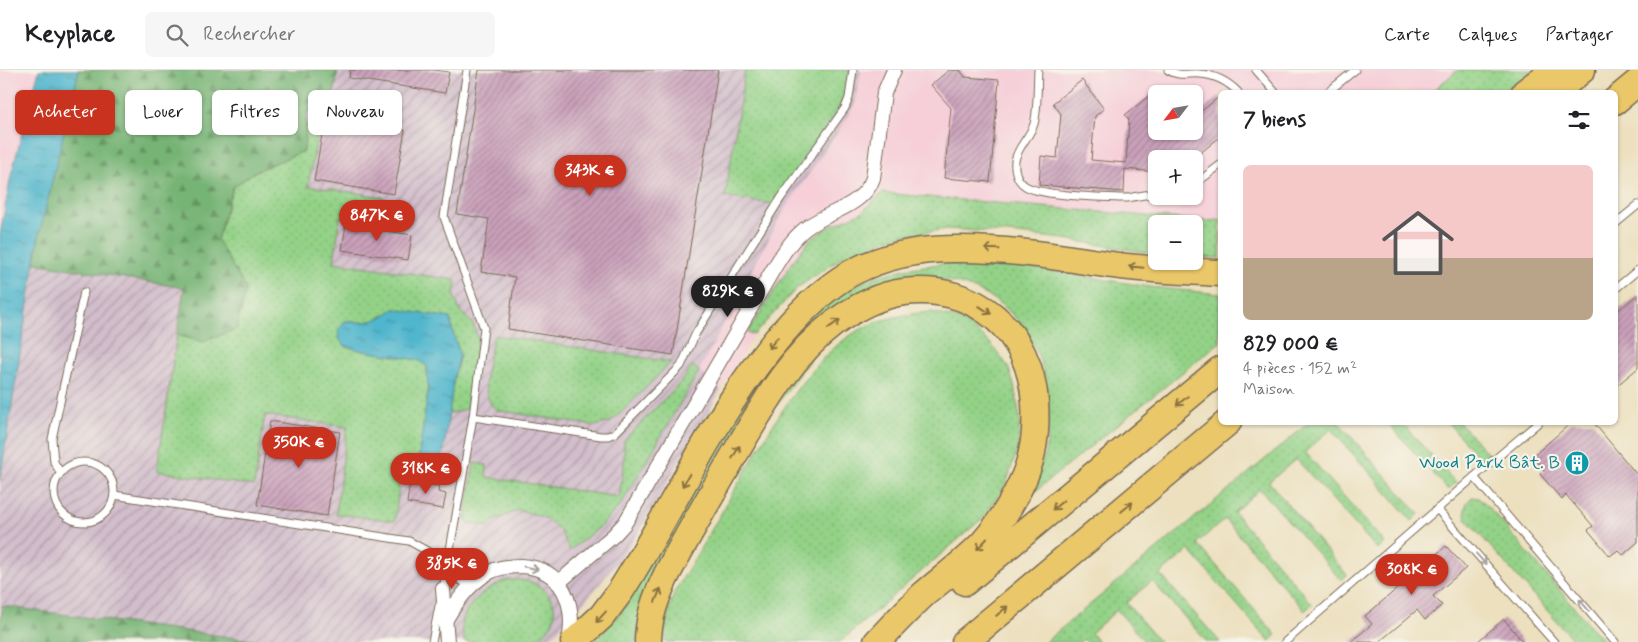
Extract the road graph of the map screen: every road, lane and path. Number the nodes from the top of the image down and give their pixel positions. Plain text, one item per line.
1 (467, 70) edge
2 (853, 70) edge
3 (894, 70) edge
4 (1038, 70) edge
5 (1168, 70) edge
6 (1256, 70) edge
7 (1356, 70) edge
8 (1554, 70) edge
9 (1582, 70) edge
10 (1638, 82) edge
11 (1236, 90) edge
12 (1273, 90) edge
13 (1331, 90) edge
14 (1528, 90) edge
15 (1557, 90) edge
16 (1618, 99) edge
17 (1218, 167) edge
18 (1203, 178) edge
19 (1148, 194) edge
20 (1638, 205) edge
21 (1618, 222) edge
22 (1638, 270) edge
23 (1218, 273) edge
24 (1618, 287) edge
25 (84, 292) dead end
26 (1218, 372) edge
27 (473, 417) junction
28 (1224, 425) edge
29 (1535, 425) edge
30 (60, 472) junction
31 (1474, 477) junction
32 (114, 495) junction
33 (1437, 509) junction
34 (447, 562) junction
35 (478, 580) junction
36 (558, 582) junction
37 (443, 589) junction
38 (446, 619) junction
39 (448, 640) edge
40 (432, 642) edge
41 (569, 642) edge
42 (574, 642) edge
43 (648, 642) edge
44 (877, 642) edge
45 (894, 642) edge
46 (965, 642) edge
47 (1284, 642) edge
48 (1554, 642) edge
49 (1615, 642) edge

1 - 27 lane
2 - 27 lane
3 - 36 street
4 - 19 lane
5 - 11 lane
6 - 12 lane
7 - 13 lane
8 - 14 highway
9 - 15 highway
10 - 16 highway
17 - 18 lane
20 - 21 lane
22 - 24 lane
23 -> 42 highway
25 - 30 lane
26 -> 45 highway
27 - 34 lane
46 -> 28 highway
29 - 31 lane
30 - 32 lane
30 - 32 lane
31 - 33 lane
49 -> 31 lane
32 - 34 lane
33 - 47 lane
33 -> 48 lane
34 - 35 street
34 - 37 lane
35 -> 36 street
35 - 38 street
36 - 41 street
37 - 38 street
37 - 40 lane
38 - 39 street
43 -> 44 highway

